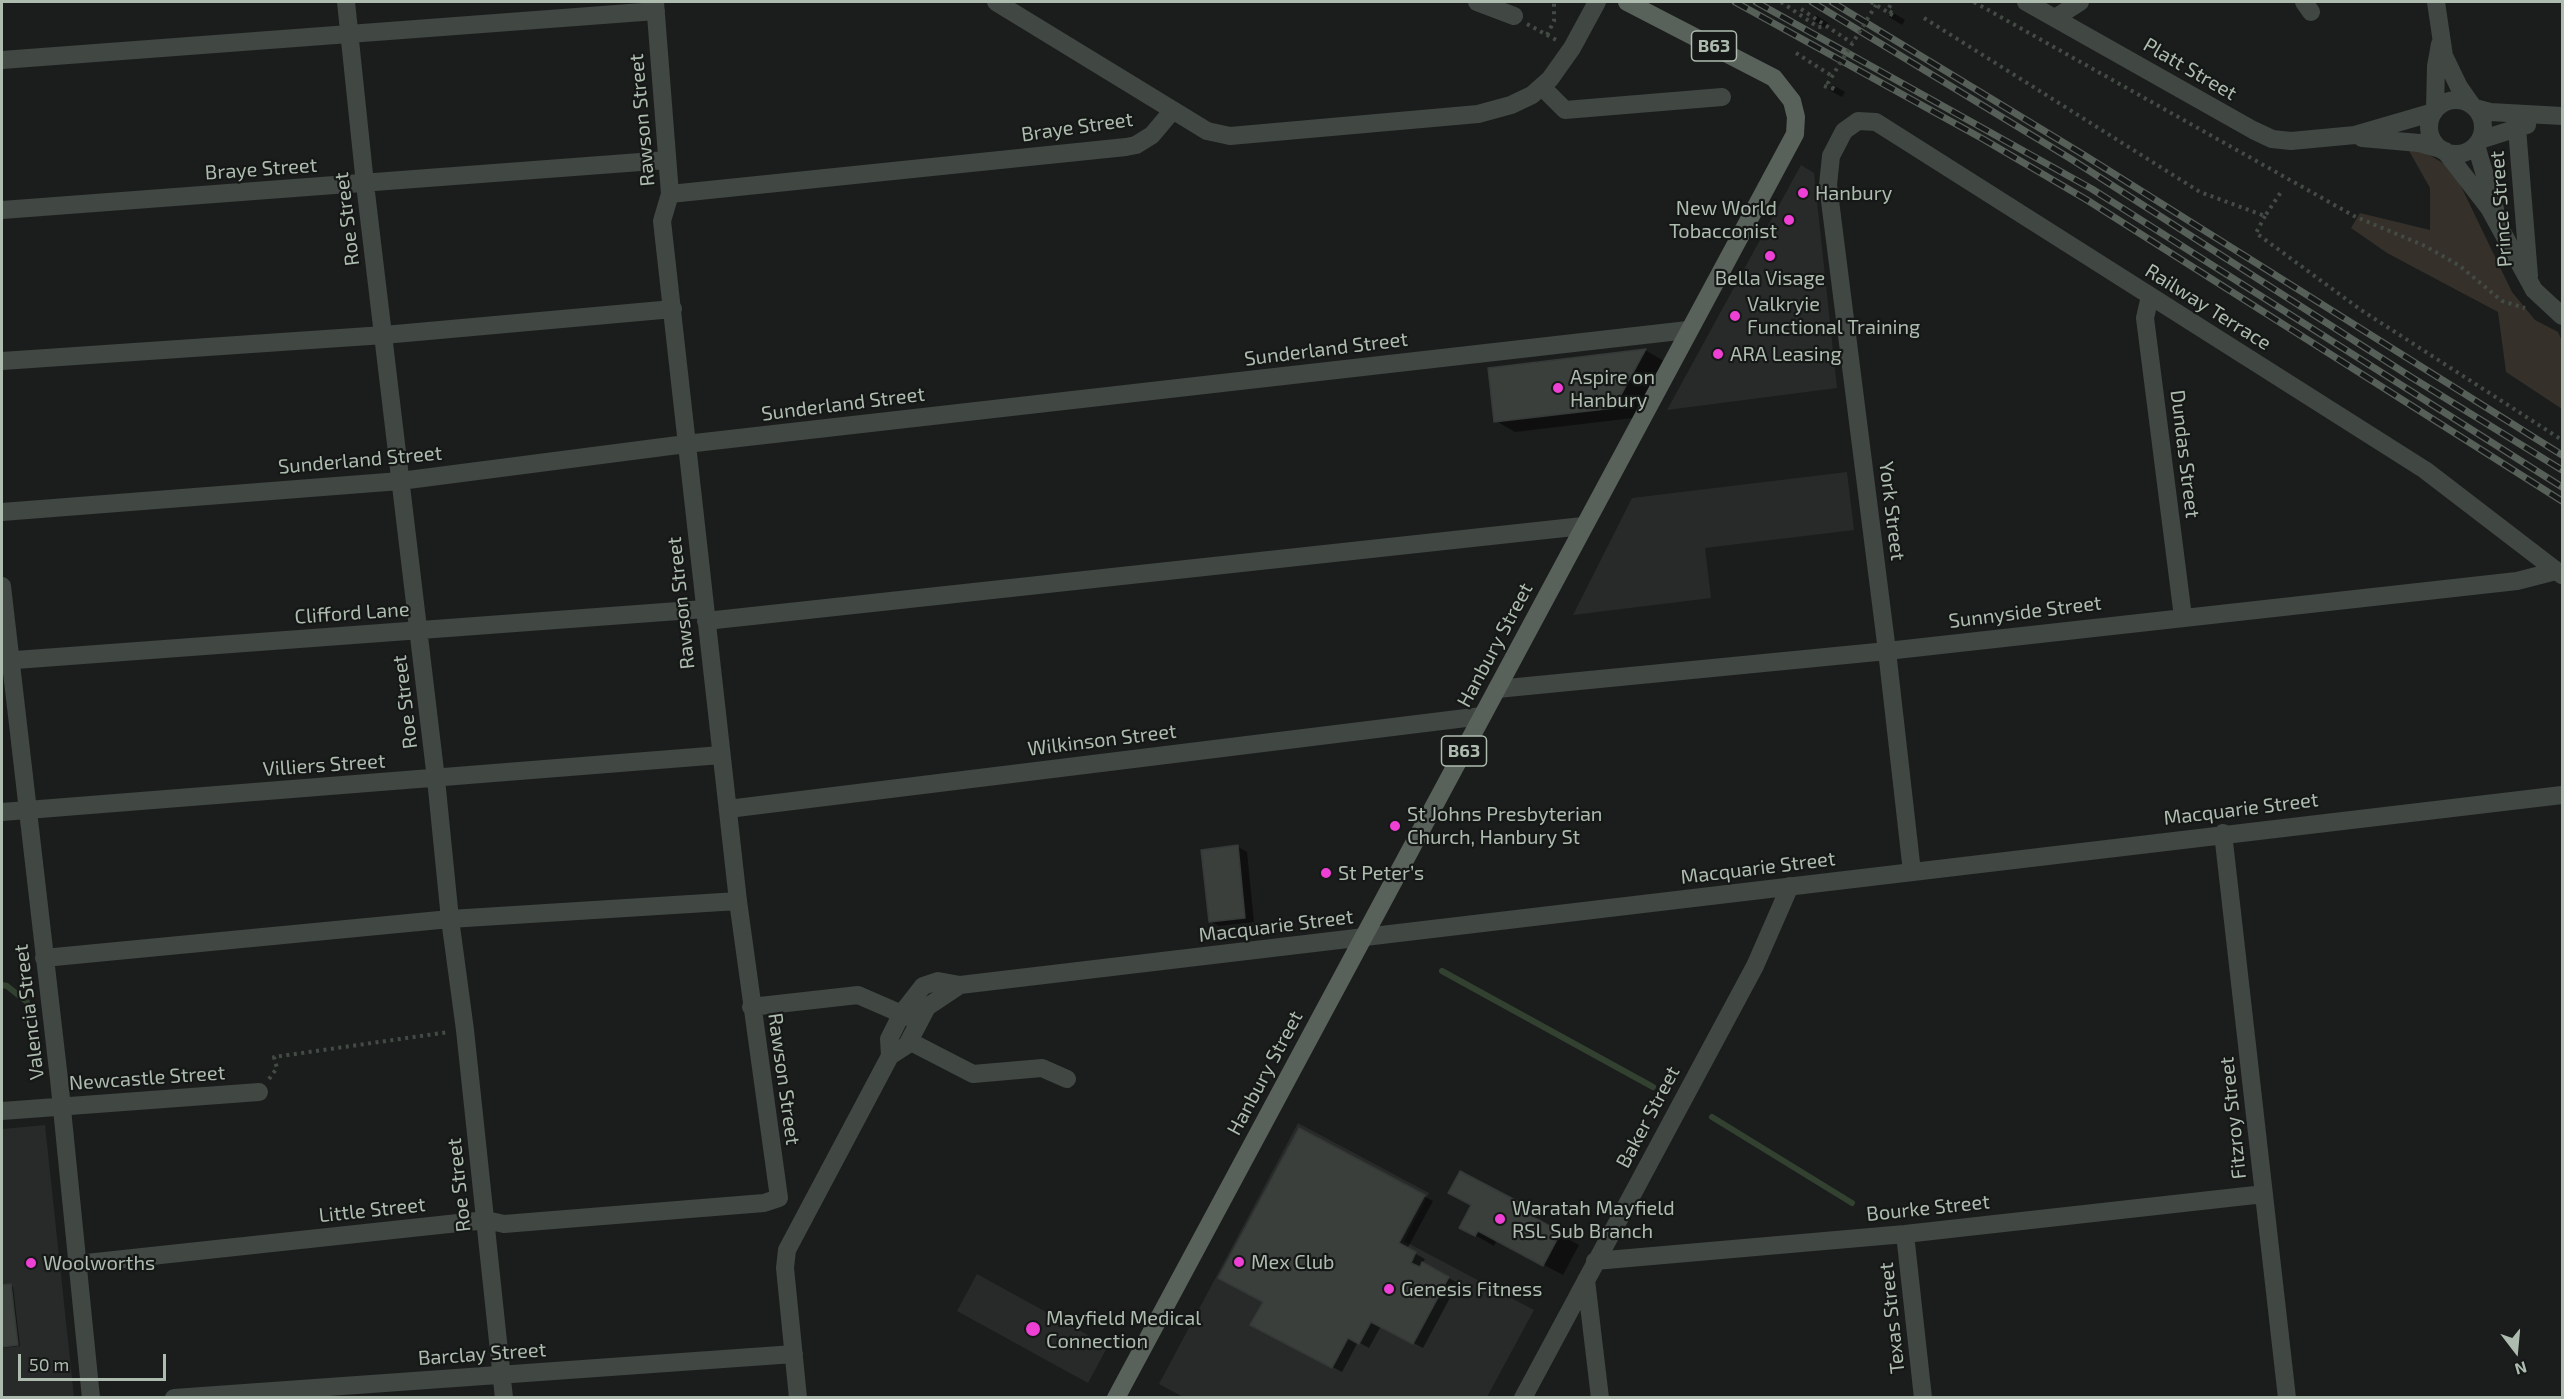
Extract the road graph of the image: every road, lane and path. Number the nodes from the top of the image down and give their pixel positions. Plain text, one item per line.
1 (346, 2) edge
2 (996, 2) edge
3 (1477, 2) edge
4 (1554, 2) edge
5 (1597, 2) edge
6 (1627, 2) edge
7 (1871, 2) edge
8 (1892, 2) edge
9 (1974, 2) edge
10 (2026, 2) edge
11 (2080, 2) edge
12 (2436, 2) edge
13 (1783, 3) edge
14 (1876, 5) junction
15 (655, 6) edge
16 (1801, 9) dead end
17 (1514, 16) dead end
18 (1924, 18) dead end
19 (2055, 18) junction
20 (1828, 27) junction
21 (349, 33) junction
22 (1547, 36) dead end
23 (2440, 39) junction
24 (1852, 43) junction
25 (1796, 53) dead end
26 (2, 60) edge
27 (1832, 76) junction
28 (1824, 86) dead end
29 (1542, 87) junction
30 (1722, 97) dead end
31 (2473, 106) junction
32 (1173, 110) junction
33 (2435, 111) junction
34 (2562, 117) edge
35 (2517, 128) junction
36 (2342, 137) junction
37 (2478, 143) junction
38 (2443, 150) junction
39 (1831, 156) joint
40 (667, 160) junction
41 (364, 184) junction
42 (2281, 192) dead end
43 (670, 194) junction
44 (2, 210) edge
45 (2265, 216) junction
46 (2497, 220) junction
47 (2532, 287) junction
48 (2150, 296) junction
49 (673, 309) junction
50 (2559, 313) edge
51 (1688, 330) junction
52 (384, 335) junction
53 (2, 361) edge
54 (2562, 440) edge
55 (687, 444) junction
56 (400, 481) junction
57 (2, 512) edge
58 (1583, 526) junction
59 (2559, 573) edge
60 (2, 586) edge
61 (705, 615) junction
62 (2183, 617) junction
63 (419, 631) junction
64 (1887, 651) junction
65 (6, 661) edge
66 (1497, 688) junction
67 (1482, 716) junction
68 (721, 755) junction
69 (436, 779) junction
70 (2562, 795) edge
71 (728, 809) junction
72 (29, 810) junction
73 (2, 812) edge
74 (2223, 834) junction
75 (1912, 872) junction
76 (1790, 886) junction
77 (738, 901) junction
78 (450, 920) junction
79 (1363, 938) junction
80 (44, 958) junction
81 (751, 1007) junction
82 (910, 1017) junction
83 (465, 1030) junction
84 (909, 1041) junction
85 (890, 1056) junction
86 (1067, 1079) dead end
87 (259, 1092) joint
88 (62, 1107) junction
89 (2, 1112) edge
90 (2264, 1194) junction
91 (779, 1198) joint
92 (486, 1220) junction
93 (1905, 1234) junction
94 (1595, 1261) junction
95 (78, 1263) junction
96 (1586, 1280) junction
97 (794, 1353) junction
98 (502, 1376) junction
99 (91, 1398) edge
100 (174, 1398) edge
101 (504, 1398) edge
102 (798, 1398) edge
103 (1116, 1398) edge
104 (1523, 1398) edge
105 (1600, 1398) edge
106 (1923, 1398) edge
107 (2287, 1398) edge

1 - 21 street, Roe Street
2 - 32 street
3 - 17 street
4 - 22 path
5 - 29 street
6 - 51 main road, Hanbury Street / B63
7 - 14 path, bridge
8 - 14 path
9 - 50 path
10 - 19 street, Platt Street
11 - 19 street
12 - 23 street
13 - 20 path
14 - 24 path, bridge
15 - 21 street
15 - 40 street, Rawson Street
16 - 20 path
18 - 45 path
19 - 36 street, Platt Street
20 - 24 path
21 - 26 street
21 - 41 street, Roe Street
23 - 31 street
23 - 33 street
24 - 27 path, bridge
25 - 27 path
27 - 28 path, bridge
29 - 30 street
29 - 32 street
31 - 33 street
31 - 34 street
31 - 37 street
32 - 43 street, Braye Street
33 - 36 street, Platt Street
33 - 38 street
34 - 35 street
35 - 37 street
35 - 47 street, Prince Street
36 - 38 street, Platt Street
37 - 38 street
37 - 46 street, Prince Street
38 - 46 street, Prince Street
39 - 48 street, Railway Terrace
39 - 64 street, York Street
40 - 41 street, Braye Street
40 - 43 street, Rawson Street
41 - 44 street, Braye Street
41 - 52 street, Roe Street
42 - 45 path
43 - 49 street, Rawson Street
45 - 54 path
46 - 47 street, Prince Street
47 - 50 street, Prince Street
48 - 59 street, Railway Terrace
48 - 62 street, Dundas Street
49 - 52 street
49 - 55 street, Rawson Street
51 - 55 street, Sunderland Street
51 - 58 main road, Hanbury Street / B63
52 - 53 street
52 - 56 street, Roe Street
55 - 56 street, Sunderland Street
55 - 61 street, Rawson Street
56 - 57 street, Sunderland Street
56 - 63 street, Roe Street
58 - 61 street, Clifford Lane
58 - 66 main road, Hanbury Street / B63
59 - 62 street, Sunnyside Street
60 - 65 street, Valencia Street
61 - 63 street, Clifford Lane
61 - 68 street, Rawson Street
62 - 64 street, Sunnyside Street
63 - 65 street, Clifford Lane
63 - 69 street, Roe Street
64 - 66 street, Sunnyside Street
64 - 75 street, York Street
65 - 72 street, Valencia Street
66 - 67 main road, Hanbury Street / B63
67 - 71 street, Wilkinson Street
67 - 79 main road, Hanbury Street / B63
68 - 69 street, Villiers Street
68 - 71 street, Rawson Street
69 - 72 street, Villiers Street
69 - 78 street, Roe Street
70 - 74 street, Macquarie Street
71 - 77 street, Rawson Street
72 - 73 street, Villiers Street
72 - 80 street, Valencia Street
74 - 75 street, Macquarie Street
74 - 90 street, Fitzroy Street
75 - 76 street, Macquarie Street
76 - 79 street, Macquarie Street
76 - 94 street, Baker Street
77 - 78 street
77 - 81 street, Rawson Street
78 - 80 street
78 - 83 street, Roe Street
79 - 82 street, Macquarie Street
79 - 103 main road, Hanbury Street / B63
80 - 88 street, Valencia Street
81 - 82 street
81 - 91 street, Rawson Street
82 - 84 street
82 - 85 street
83 - 87 path
83 - 92 street, Roe Street
84 - 85 street
84 - 86 street
85 - 97 street
87 - 88 street, Newcastle Street
88 - 89 street, Newcastle Street
88 - 95 street, Valencia Street
90 - 93 street, Bourke Street
90 - 107 street, Fitzroy Street
91 - 92 street, Little Street
92 - 95 street, Little Street
92 - 98 street, Roe Street
93 - 94 street, Bourke Street
93 - 106 street, Texas Street
94 - 96 street, Baker Street
95 - 99 street, Valencia Street
96 - 104 street, Baker Street
96 - 105 street
97 - 98 street, Barclay Street
97 - 102 street
98 - 100 street, Barclay Street
98 - 101 street, Roe Street

